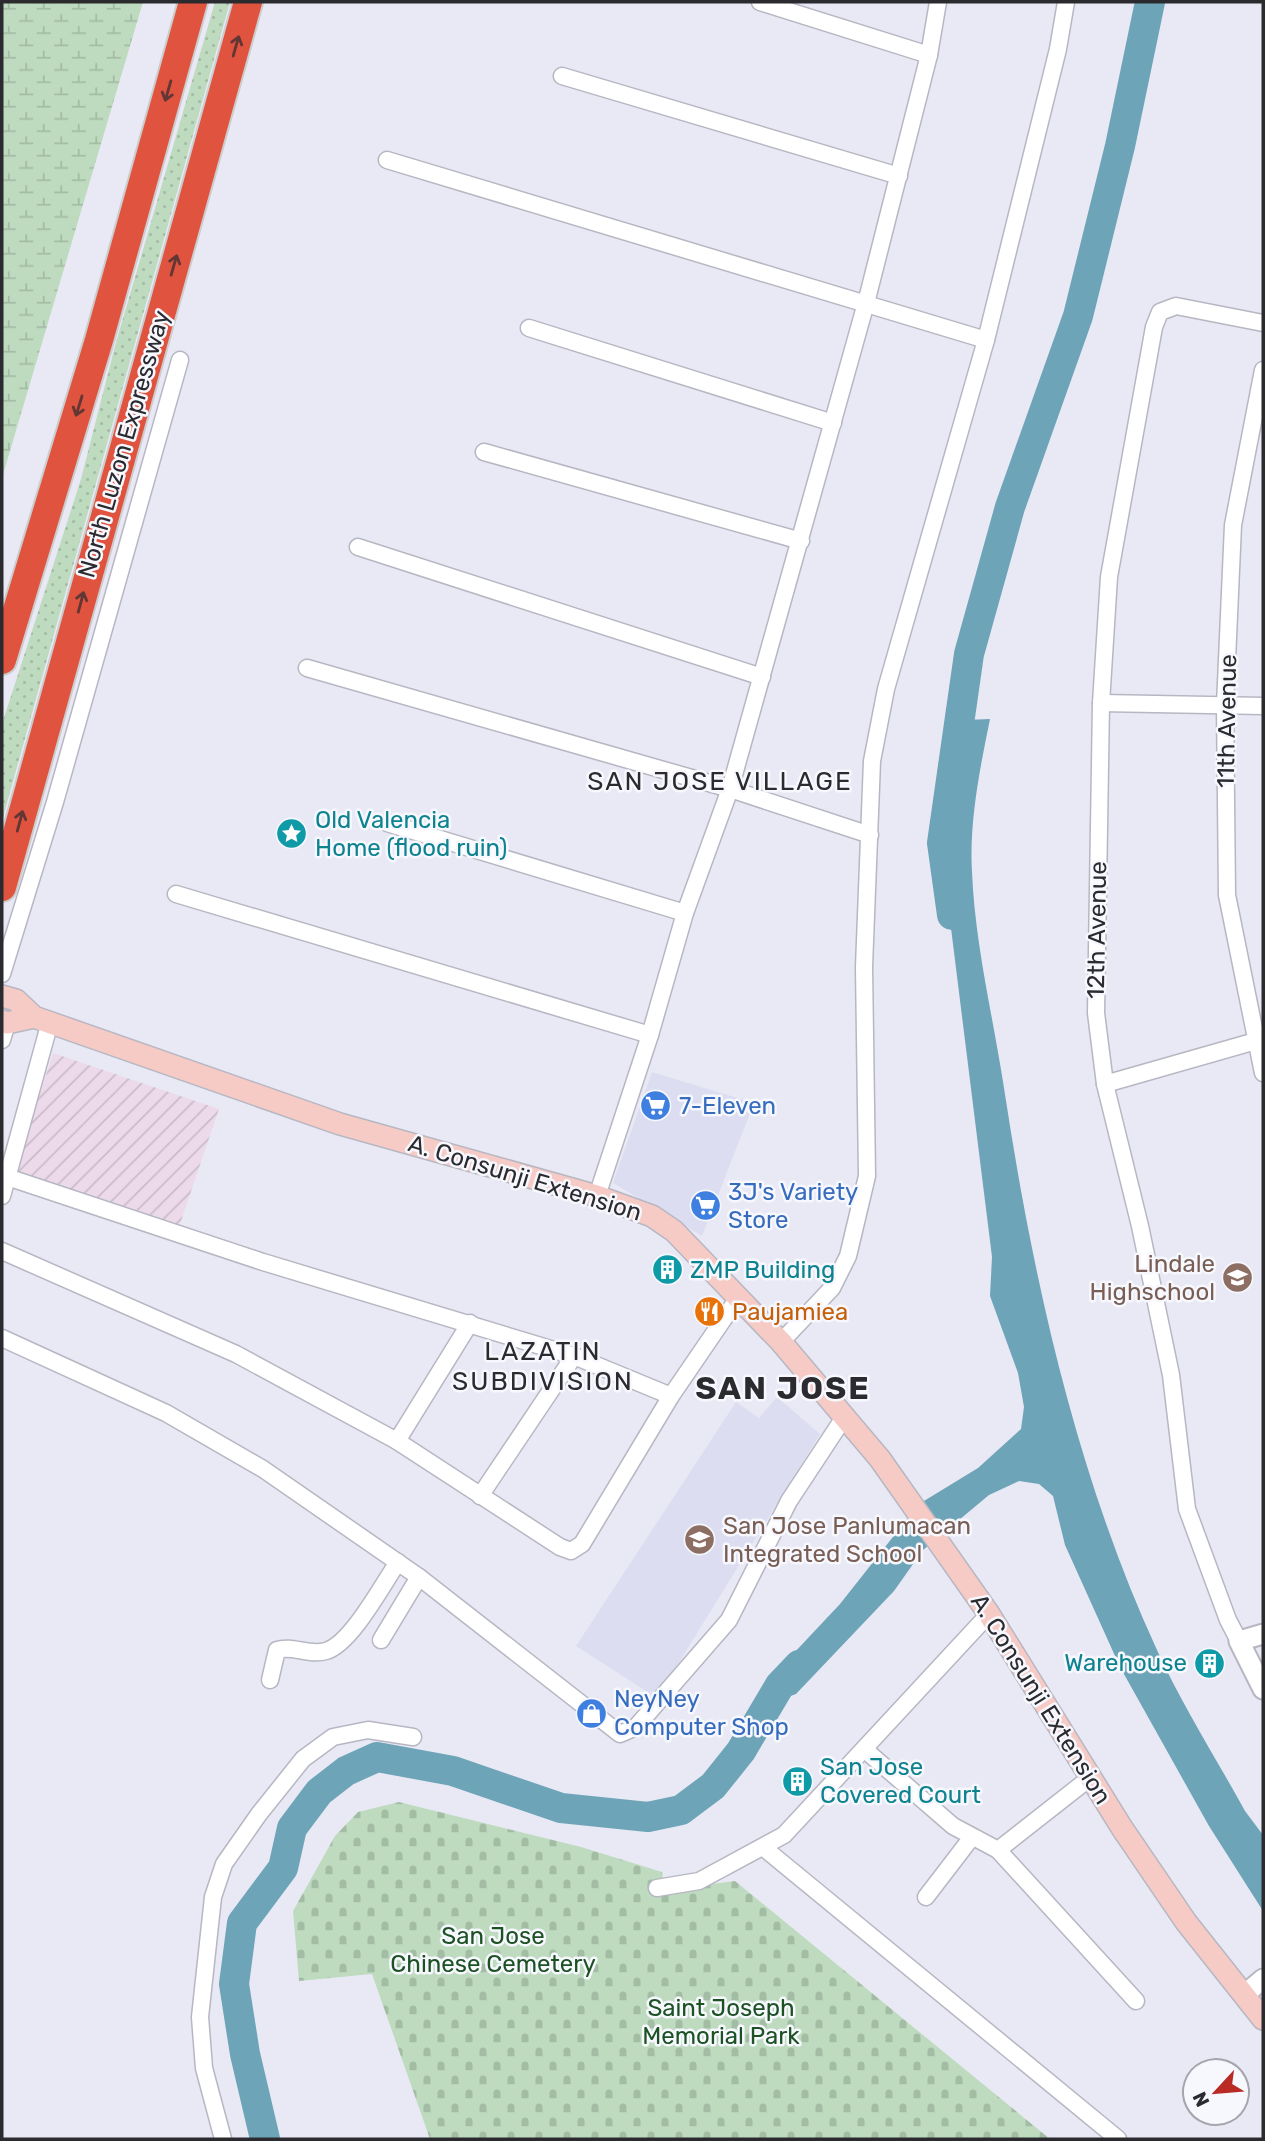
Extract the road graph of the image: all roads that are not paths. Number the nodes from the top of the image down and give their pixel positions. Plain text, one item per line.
1 (193, 2) edge
2 (248, 2) edge
3 (760, 2) edge
4 (938, 2) edge
5 (1066, 2) edge
6 (929, 55) junction
7 (562, 76) dead end
8 (387, 160) dead end
9 (898, 176) junction
10 (866, 303) junction
11 (1263, 323) edge
12 (529, 328) dead end
13 (986, 341) junction
14 (180, 360) dead end
15 (1263, 370) edge
16 (833, 423) junction
17 (484, 452) dead end
18 (801, 541) junction
19 (358, 547) dead end
20 (2, 660) edge
21 (307, 668) dead end
22 (762, 677) junction
23 (1101, 703) junction
24 (1226, 705) junction
25 (1263, 706) edge
26 (730, 789) junction
27 (387, 823) dead end
28 (870, 835) junction
29 (2, 887) edge
30 (176, 894) dead end
31 (685, 913) junction
32 (2, 974) edge
33 (2, 996) edge
34 (42, 1020) junction
35 (4, 1028) edge
36 (650, 1035) junction
37 (1259, 1040) edge
38 (1263, 1073) edge
39 (1105, 1084) junction
40 (7, 1177) junction
41 (2, 1196) edge
42 (597, 1196) junction
43 (2, 1251) edge
44 (738, 1298) junction
45 (470, 1323) junction
46 (2, 1338) edge
47 (781, 1342) junction
48 (574, 1356) junction
49 (671, 1396) junction
50 (845, 1416) junction
51 (397, 1441) junction
52 (480, 1496) junction
53 (398, 1562) junction
54 (419, 1577) junction
55 (989, 1614) junction
56 (1263, 1634) edge
57 (381, 1640) dead end
58 (1239, 1641) junction
59 (270, 1680) dead end
60 (1263, 1689) edge
61 (413, 1737) dead end
62 (864, 1749) junction
63 (1090, 1777) junction
64 (972, 1837) junction
65 (764, 1848) junction
66 (999, 1850) junction
67 (657, 1888) dead end
68 (926, 1897) dead end
69 (1263, 1979) edge
70 (1244, 1995) junction
71 (1136, 2001) dead end
72 (1263, 2019) edge
73 (223, 2139) edge
74 (1118, 2139) edge

1 -> 20 highway
29 -> 2 highway, North Luzon Expressway
3 - 6 street
4 - 6 street
5 - 13 street
6 - 9 street
7 - 9 street
8 - 10 street
9 - 10 street
10 - 13 street
10 - 16 street
11 - 23 street, 12th Avenue
12 - 16 street
13 - 28 street
14 - 32 street
15 - 24 street, 11th Avenue
16 - 18 street
17 - 18 street
18 - 22 street
19 - 22 street
21 - 26 street
22 - 26 street
23 - 24 street
23 - 39 street, 12th Avenue
24 - 25 street
24 - 37 street, 11th Avenue
26 - 28 street
26 - 31 street
27 - 31 street
28 - 47 street
30 - 36 street
31 - 36 street
33 - 34 main road, A. Consunji Extension
34 - 35 main road
34 - 40 street
34 - 42 main road, A. Consunji Extension
36 - 42 street
37 - 38 street, 11th Avenue
37 - 39 street
39 - 58 street, 12th Avenue
40 - 41 street
40 - 45 street
42 - 44 main road, A. Consunji Extension
43 - 51 street
44 - 47 main road, A. Consunji Extension
44 - 49 street
45 - 48 street
45 - 51 street
46 - 53 street
47 - 50 main road, A. Consunji Extension
48 - 49 street
48 - 52 street
49 - 52 street
50 - 54 street
50 - 55 main road, A. Consunji Extension
51 - 52 street
53 - 54 street
53 - 59 street
54 - 57 street
55 - 62 street
55 - 63 main road, A. Consunji Extension
56 - 58 street
58 - 60 street
61 - 73 street
62 - 64 street
62 - 65 street
63 - 66 street
63 - 70 main road, A. Consunji Extension
64 - 66 street
64 - 68 street
65 - 67 street
65 - 74 street
66 - 71 street
69 - 70 street
70 - 72 main road, A. Consunji Extension

